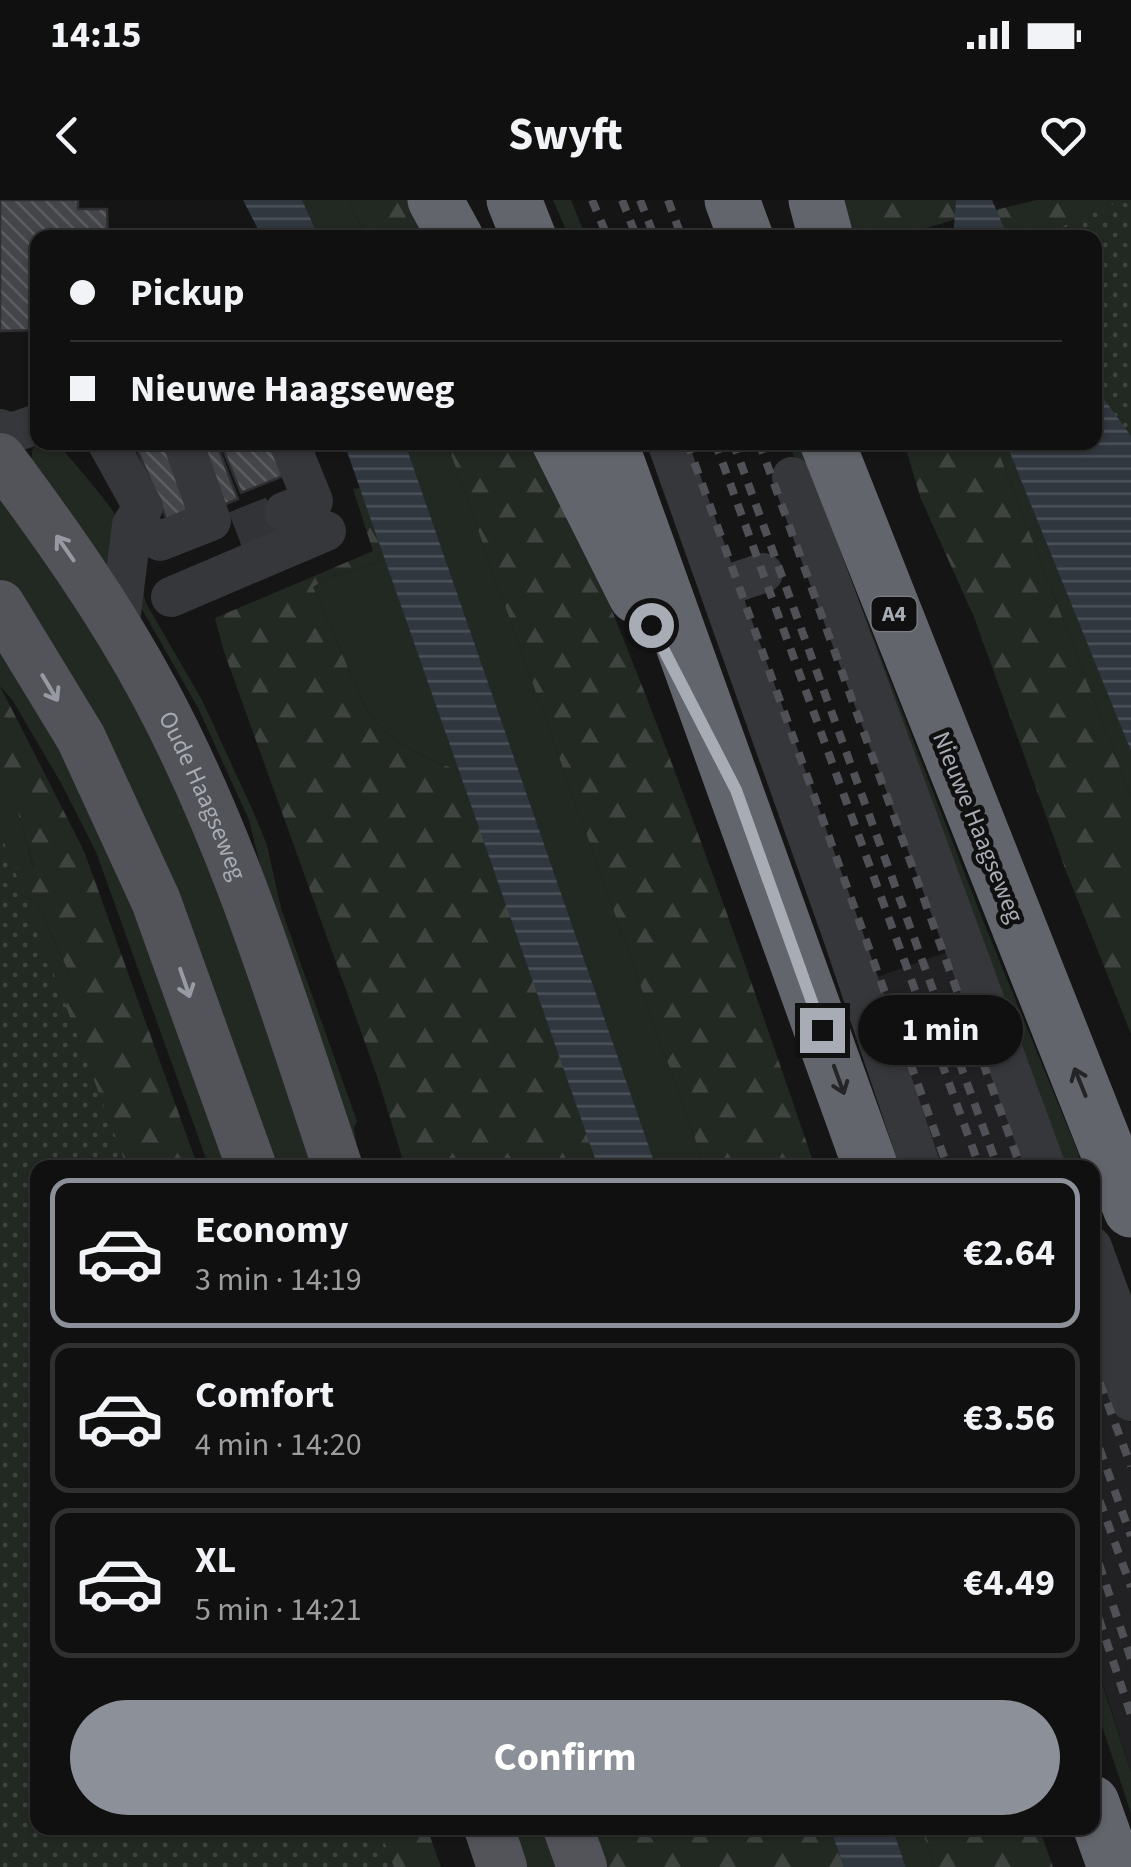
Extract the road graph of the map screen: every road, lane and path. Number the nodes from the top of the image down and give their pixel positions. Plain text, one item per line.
1 (435, 200) edge
2 (514, 200) edge
3 (732, 200) edge
4 (816, 200) edge
5 (452, 230) edge
6 (526, 230) edge
7 (743, 230) edge
8 (824, 230) edge
9 (30, 427) edge
10 (0, 429) edge
11 (112, 450) edge
12 (186, 450) edge
13 (291, 450) edge
14 (562, 450) edge
15 (613, 450) edge
16 (670, 450) edge
17 (854, 450) edge
18 (0, 458) edge
19 (810, 460) edge
20 (858, 521) junction
21 (236, 531) tunnel mouth
22 (169, 560) junction
23 (763, 572) dead end
24 (719, 588) junction
25 (0, 605) edge
26 (120, 629) junction
27 (736, 790) junction
28 (293, 1032) junction
29 (249, 1160) edge
30 (335, 1160) edge
31 (347, 1160) edge
32 (867, 1160) edge
33 (919, 1160) edge
34 (1043, 1160) edge
35 (1126, 1197) edge
36 (1100, 1216) edge
37 (1100, 1269) edge
38 (1100, 1316) edge
39 (1131, 1354) edge
40 (1131, 1401) edge
41 (1100, 1825) edge
42 (491, 1835) edge
43 (571, 1835) edge
44 (502, 1867) edge
45 (582, 1867) edge
46 (1115, 1867) edge

1 - 5 highway
2 - 6 highway
3 - 7 highway
4 - 8 highway
9 - 10 street
11 - 22 street
12 - 22 street
13 - 22 street
14 - 27 highway
15 - 27 highway
16 - 24 street
17 - 20 highway, A4
26 -> 18 main road, Oude Haagseweg
19 - 20 highway, Nieuwe Haagseweg / A4
19 - 34 street
35 -> 20 highway, Nieuwe Haagseweg / A4
21 - 22 street
22 - 26 street
23 - 24 street
24 - 33 street
25 -> 29 main road
26 - 28 main road, Oude Haagseweg
27 -> 32 highway
28 - 30 main road, Oude Haagseweg
28 - 31 street
35 - 36 street
37 - 39 street
38 - 40 street
41 - 46 highway
42 - 44 main road
43 - 45 main road

